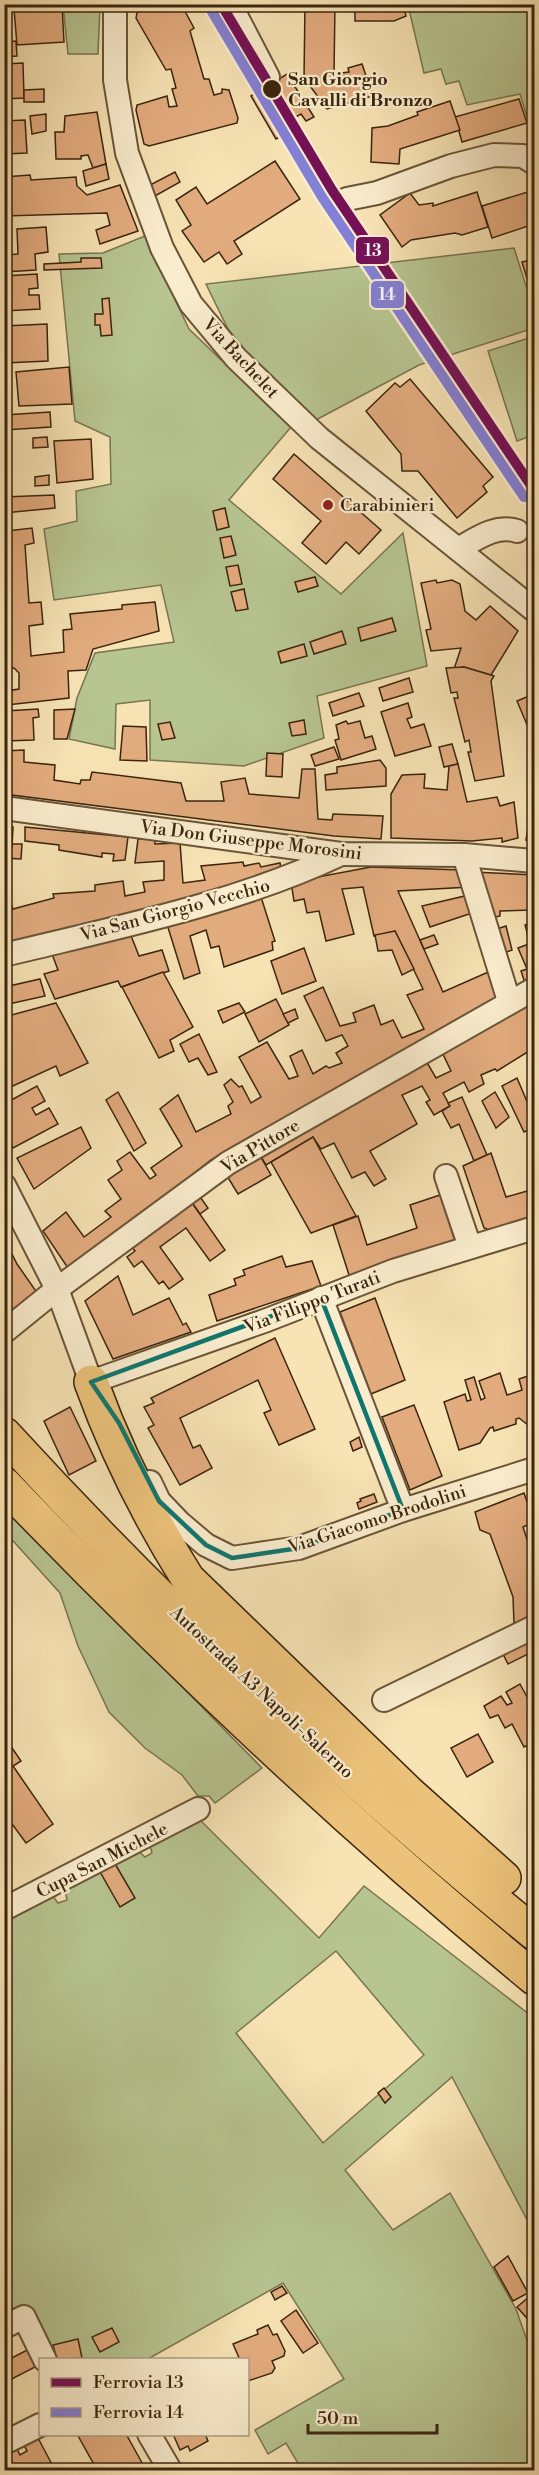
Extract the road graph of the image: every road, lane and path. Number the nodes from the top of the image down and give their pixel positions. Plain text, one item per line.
1 (115, 4) edge
2 (230, 4) edge
3 (268, 77) dead end
4 (534, 163) edge
5 (347, 199) dead end
6 (517, 531) dead end
7 (458, 549) junction
8 (534, 610) edge
9 (4, 808) edge
10 (341, 854) junction
11 (464, 855) junction
12 (534, 861) edge
13 (4, 955) edge
14 (534, 988) edge
15 (509, 1001) junction
16 (447, 1176) dead end
17 (4, 1185) edge
18 (534, 1228) edge
19 (470, 1247) junction
20 (57, 1289) junction
21 (321, 1298) junction
22 (4, 1332) edge
23 (91, 1382) junction
24 (13, 1444) edge
25 (534, 1469) edge
26 (4, 1484) edge
27 (403, 1510) junction
28 (534, 1627) edge
29 (384, 1700) dead end
30 (198, 1809) dead end
31 (534, 1905) edge
32 (4, 1909) edge
33 (534, 1933) edge
34 (534, 1978) edge
35 (4, 2327) edge
36 (44, 2358) edge
37 (39, 2426) edge
38 (150, 2436) edge
39 (4, 2443) edge
40 (170, 2470) edge

1 - 7 street, Via Bachelet
2 - 3 street
4 - 5 street
6 - 7 street
7 - 8 street, Via Bachelet
9 - 10 street, Via Don Giuseppe Morosini
10 - 11 street, Via Don Giuseppe Morosini
10 - 13 street, Via San Giorgio Vecchio
11 - 12 street, Via Don Giuseppe Morosini
11 - 15 street
14 - 15 street, Via Pittore
15 - 20 street, Via Pittore
16 - 19 street
17 - 20 street, Via Giacomo Brodolini
18 - 19 street, Via Filippo Turati
19 - 21 street, Via Filippo Turati
20 - 22 street, Via Pittore
20 - 23 street, Via Giacomo Brodolini
21 - 23 street, Via Filippo Turati
21 - 27 street
23 - 27 street, Via Giacomo Brodolini
23 - 31 highway
24 - 33 highway, Autostrada A3 Napoli-Salerno
25 - 27 street, Via Giacomo Brodolini
26 - 34 highway, Autostrada A3 Napoli-Salerno
28 - 29 street
30 - 32 street, Cupa San Michele
35 - 36 street
37 - 39 street
38 - 40 street

